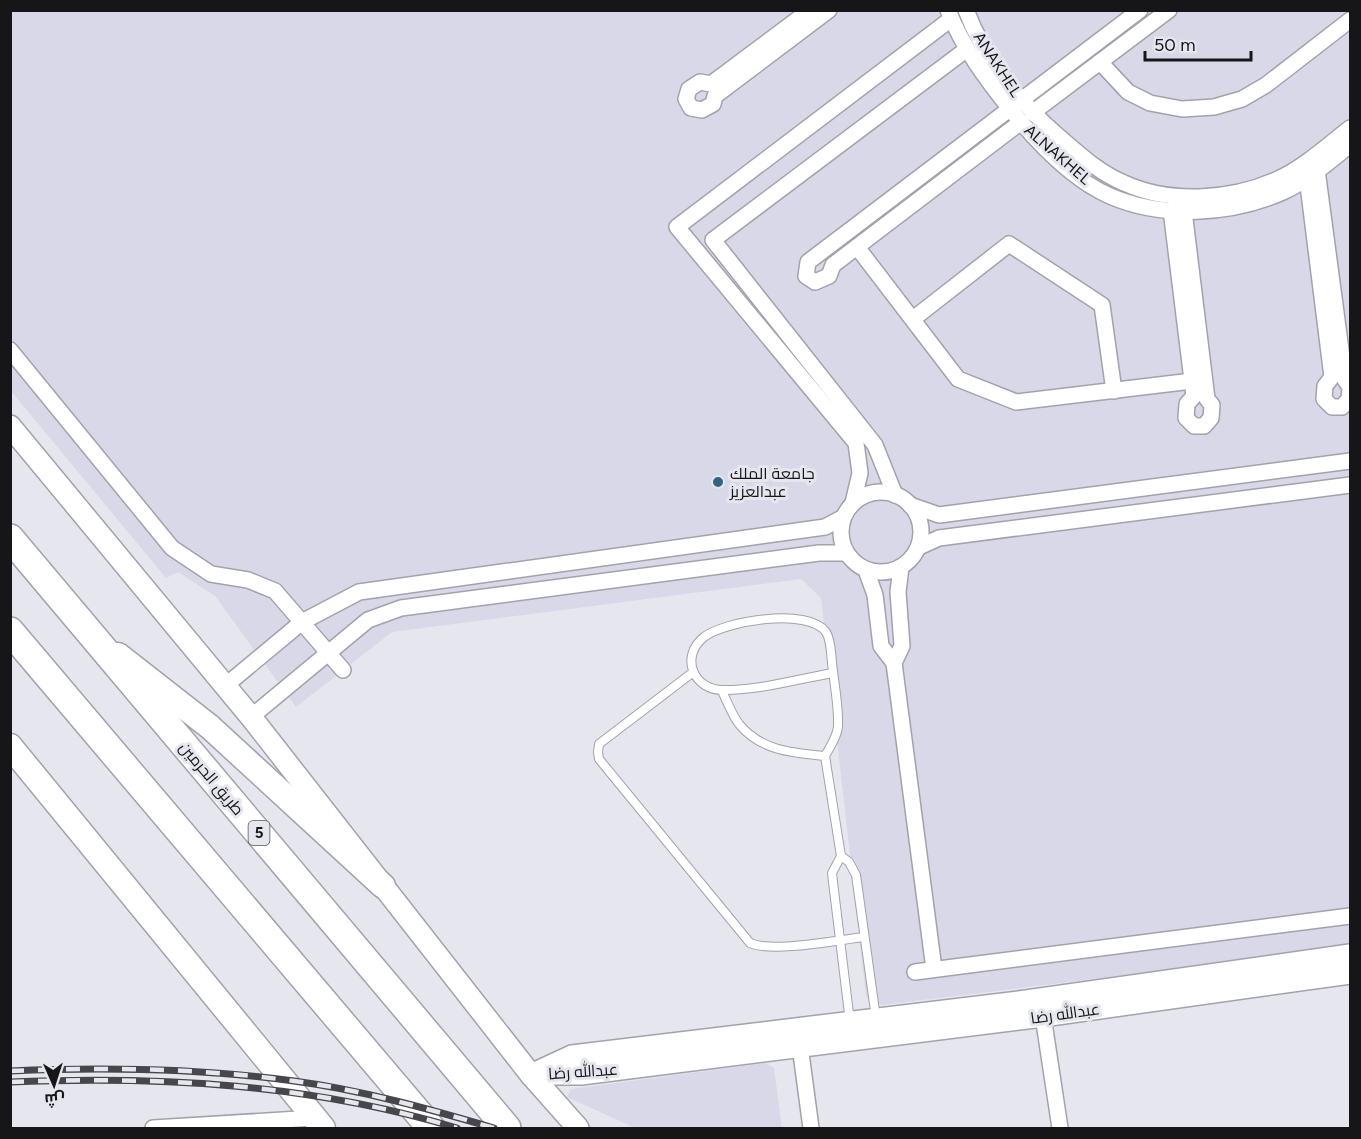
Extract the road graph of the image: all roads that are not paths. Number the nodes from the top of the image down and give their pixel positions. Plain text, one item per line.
1 (810, 10) edge
2 (829, 10) edge
3 (966, 10) edge
4 (1140, 10) edge
5 (1169, 10) edge
6 (950, 15) edge
7 (1350, 20) edge
8 (967, 48) junction
9 (1100, 62) junction
10 (1016, 105) junction
11 (1027, 118) junction
12 (1350, 128) edge
13 (1350, 145) edge
14 (1312, 173) junction
15 (1178, 211) junction
16 (857, 247) junction
17 (913, 319) junction
18 (10, 350) edge
19 (1346, 356) edge
20 (1192, 381) junction
21 (1114, 391) junction
22 (10, 426) edge
23 (1350, 461) edge
24 (1350, 485) edge
25 (895, 495) junction
26 (853, 503) junction
27 (910, 505) junction
28 (843, 518) junction
29 (10, 538) edge
30 (919, 547) junction
31 (845, 553) junction
32 (901, 567) junction
33 (866, 570) junction
34 (302, 622) junction
35 (10, 630) edge
36 (92, 635) junction
37 (327, 653) junction
38 (894, 663) junction
39 (343, 670) dead end
40 (692, 673) junction
41 (833, 673) junction
42 (225, 686) junction
43 (722, 691) junction
44 (251, 717) junction
45 (10, 746) edge
46 (825, 756) junction
47 (841, 856) junction
48 (383, 886) junction
49 (1350, 916) edge
50 (864, 937) junction
51 (840, 940) junction
52 (1350, 955) edge
53 (934, 969) junction
54 (915, 972) dead end
55 (1350, 973) edge
56 (1043, 1016) junction
57 (876, 1019) junction
58 (850, 1022) junction
59 (800, 1046) junction
60 (531, 1075) junction
61 (319, 1123) edge
62 (153, 1128) edge
63 (431, 1128) edge
64 (507, 1128) edge
65 (578, 1128) edge
66 (811, 1128) edge
67 (1060, 1128) edge

1 - 2 street
3 - 10 street, ANAKHEL
4 - 10 street
5 - 9 street
6 - 8 street, ALNAKHEL
6 - 26 street
7 - 9 street
8 - 10 street, ALNAKHEL
8 - 25 street
9 - 11 street
10 - 11 street, ALNAKHEL
10 - 16 street
11 - 12 street, ANAKHEL
11 - 15 street, ALNAKHEL
11 - 16 street
13 - 14 street, ALNAKHEL
14 - 15 street, ALNAKHEL
14 - 19 street
14 - 19 street
15 - 20 street
15 - 20 street
16 - 17 street
17 - 21 street
17 - 21 street
18 - 34 street
20 - 21 street
22 - 42 street
23 - 27 street
24 - 30 street
25 - 26 street
25 - 27 street
26 - 28 street
27 - 30 street
28 - 31 street
28 - 34 street
29 - 36 highway, طريق الحرمين / 5
30 - 32 street
31 - 33 street
31 - 37 street
32 - 33 street
32 - 38 street
33 - 38 street
34 - 37 street
34 - 42 street
35 - 63 highway
36 - 48 main road
36 - 64 highway, طريق الحرمين / 5
37 - 39 street
37 - 44 street
38 - 53 street
40 - 41 lane
40 - 43 lane
40 - 51 lane
41 - 43 lane
41 - 46 lane
42 - 44 street
43 - 46 lane
44 - 48 street
45 - 61 main road
46 - 47 lane
47 - 50 lane
47 - 51 lane
48 - 60 street
49 - 53 street
50 - 51 lane
50 - 57 lane
51 - 58 lane
52 - 57 street, عبدالله رضا
53 - 54 street
55 - 56 street, عبدالله رضا
56 - 59 street, عبدالله رضا
56 - 67 street
57 - 58 street, عبدالله رضا
58 - 60 street, عبدالله رضا
59 - 60 street, عبدالله رضا
59 - 66 street
60 - 65 street
61 - 62 street

